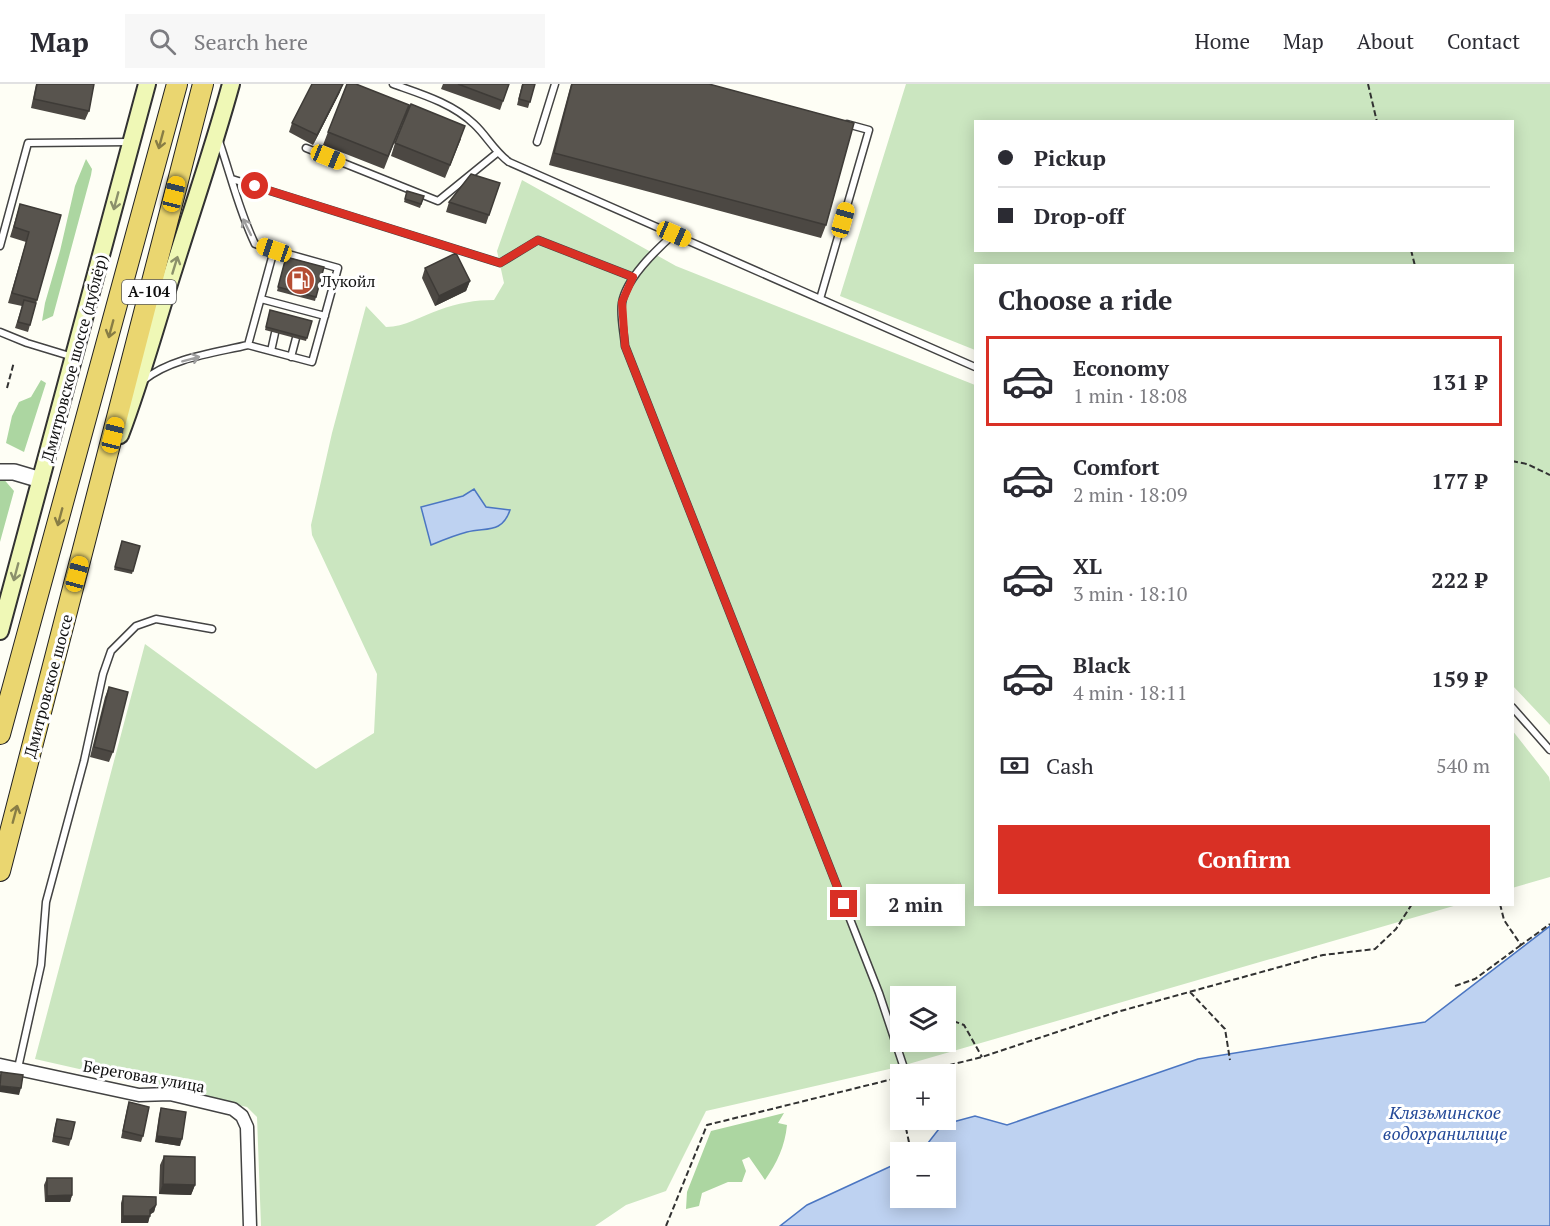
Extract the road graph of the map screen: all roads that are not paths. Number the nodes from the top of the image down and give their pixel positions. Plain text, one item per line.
1 (147, 84) edge
2 (177, 84) edge
3 (203, 84) edge
4 (231, 84) edge
5 (393, 84) edge
6 (555, 84) edge
7 (835, 121) edge
8 (217, 136) junction
9 (132, 142) junction
10 (537, 142) dead end
11 (306, 148) dead end
12 (497, 153) junction
13 (232, 179) junction
14 (674, 234) junction
15 (0, 246) edge
16 (274, 250) junction
17 (633, 277) junction
18 (261, 299) junction
19 (820, 299) junction
20 (283, 305) junction
21 (304, 310) junction
22 (280, 316) edge
23 (325, 316) junction
24 (301, 322) edge
25 (0, 332) edge
26 (275, 333) edge
27 (296, 338) edge
28 (248, 345) junction
29 (270, 351) junction
30 (74, 357) junction
31 (291, 357) junction
32 (974, 367) edge
33 (139, 385) junction
34 (0, 472) edge
35 (41, 480) junction
36 (96, 500) junction
37 (212, 629) dead end
38 (0, 631) edge
39 (1514, 709) edge
40 (0, 734) edge
41 (1550, 750) edge
42 (0, 871) edge
43 (903, 1064) edge
44 (0, 1065) edge
45 (18, 1069) junction
46 (250, 1226) edge

1 - 9 main road, Дмитровское шоссе (дублёр)
2 -> 40 highway, Дмитровское шоссе / А-104
3 - 36 highway, Дмитровское шоссе / А-104
4 - 8 main road
5 - 12 lane
6 - 10 lane
7 - 19 lane
8 - 13 lane
33 -> 8 main road
9 - 15 lane
9 -> 30 main road, Дмитровское шоссе (дублёр)
11 - 12 lane
12 - 14 lane
16 -> 13 lane
13 - 17 lane
14 - 17 lane
14 - 19 lane
16 - 18 lane
16 - 23 lane
17 - 43 lane
18 - 20 lane
18 - 28 lane
19 - 32 lane
20 - 21 lane
20 - 22 lane
21 - 23 lane
21 - 24 lane
23 - 31 lane
25 - 30 lane
26 - 29 lane
27 - 31 lane
28 - 29 lane
33 -> 28 lane
29 - 31 lane
30 - 35 main road, Дмитровское шоссе (дублёр)
33 - 36 main road
34 - 35 street
35 -> 38 main road, Дмитровское шоссе (дублёр)
42 -> 36 highway, Дмитровское шоссе / А-104
37 - 45 lane
39 - 41 lane
44 - 45 street, Береговая улица
45 - 46 street, Береговая улица

